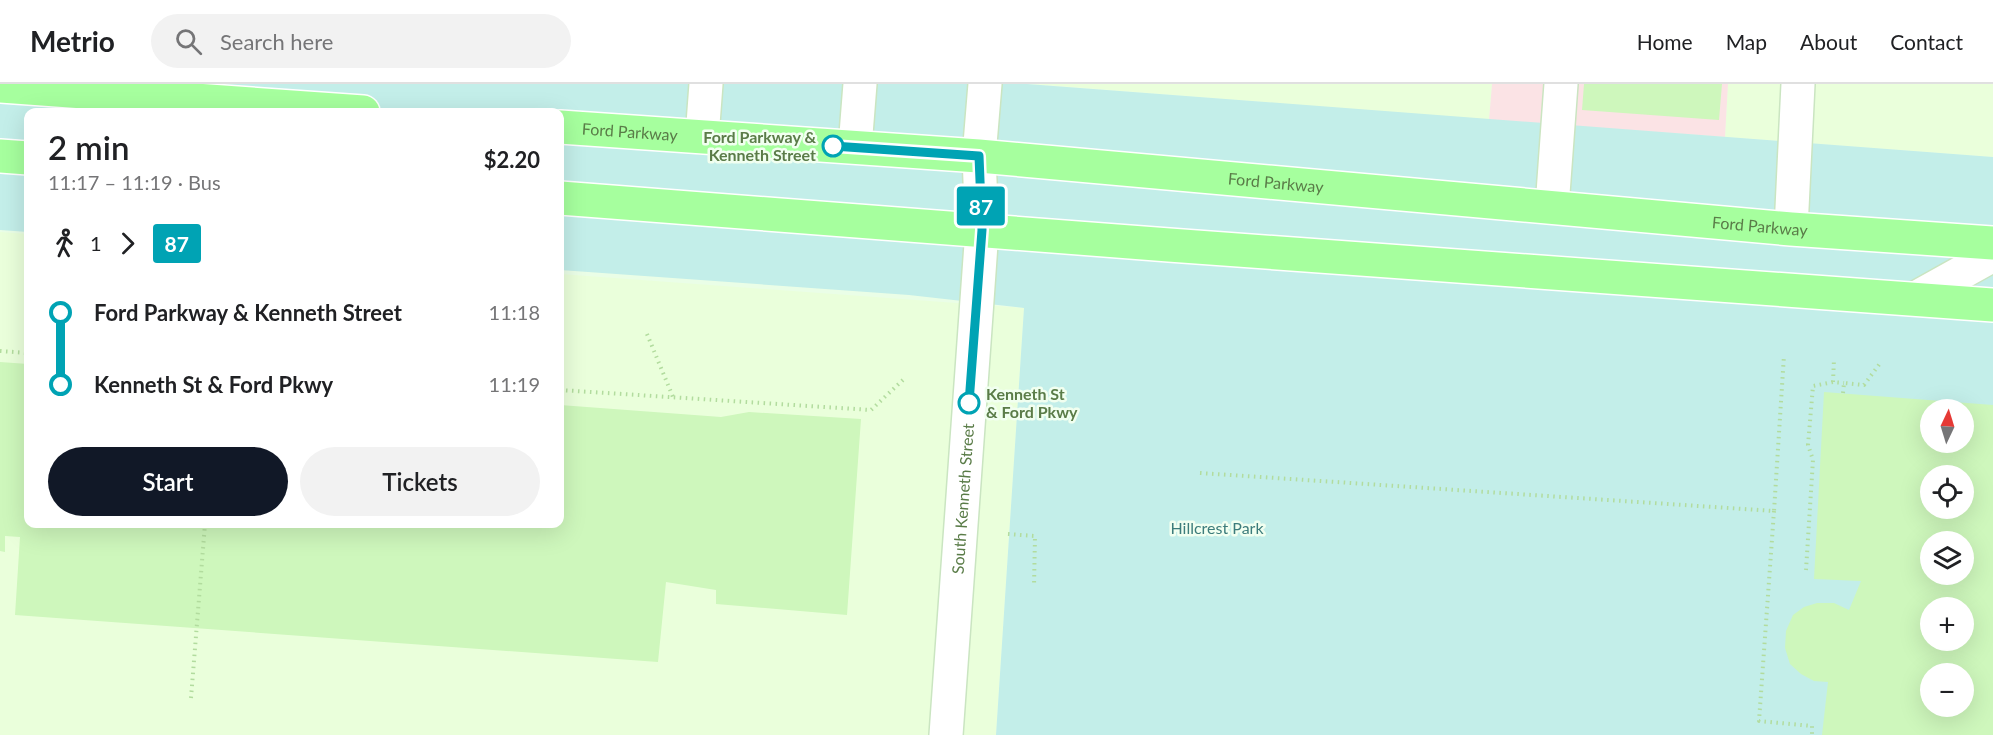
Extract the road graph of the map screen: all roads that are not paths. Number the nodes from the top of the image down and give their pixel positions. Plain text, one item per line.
1 (706, 84) edge
2 (860, 84) edge
3 (985, 84) edge
4 (1561, 84) edge
5 (1798, 84) edge
6 (0, 86) edge
7 (307, 108) edge
8 (564, 126) edge
9 (702, 136) junction
10 (855, 147) junction
11 (0, 156) edge
12 (979, 156) junction
13 (24, 158) edge
14 (564, 198) edge
15 (1552, 207) junction
16 (1791, 228) junction
17 (982, 230) junction
18 (1993, 243) edge
19 (1993, 255) edge
20 (1914, 299) junction
21 (1993, 305) edge
22 (946, 735) edge

1 - 9 street
2 - 10 street
3 - 12 street, South Kenneth Street
4 - 15 street
5 - 16 street
6 - 7 main road
8 - 9 main road, Ford Parkway
9 - 10 main road, Ford Parkway
10 - 12 main road, Ford Parkway
11 - 13 main road
12 - 15 main road, Ford Parkway
12 - 17 street, South Kenneth Street
14 - 17 main road
15 - 16 main road, Ford Parkway
16 - 18 main road, Ford Parkway
17 - 20 main road
17 - 22 street, South Kenneth Street
19 - 20 street
20 - 21 main road

